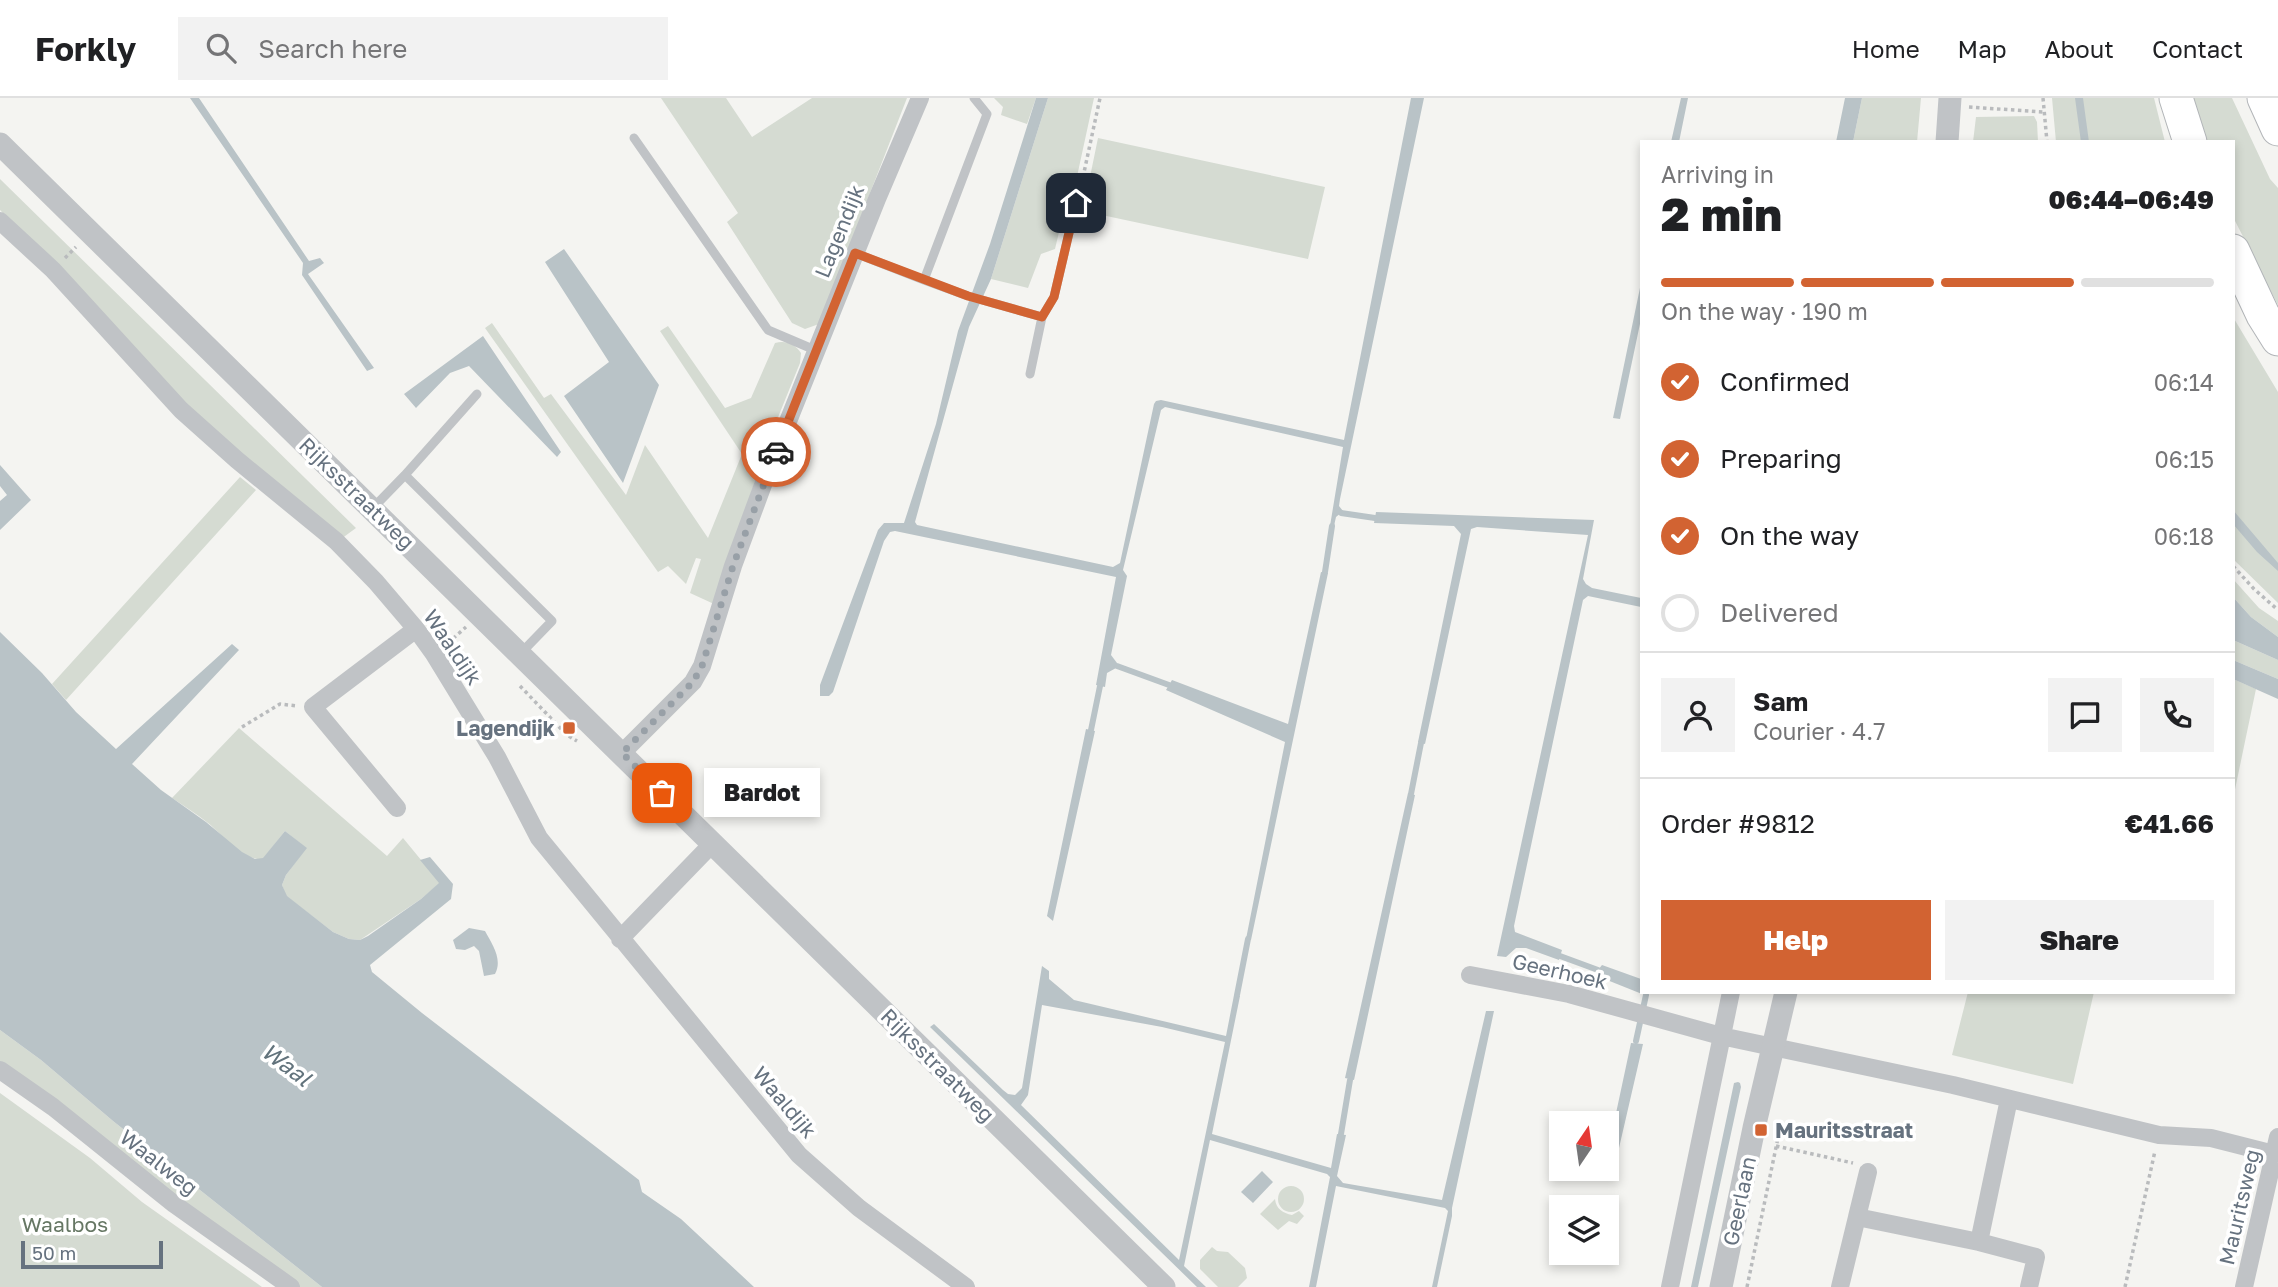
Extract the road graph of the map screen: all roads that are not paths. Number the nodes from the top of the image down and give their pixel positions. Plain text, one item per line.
1 (920, 98) edge
2 (974, 98) edge
3 (2176, 98) edge
4 (2264, 98) edge
5 (1959, 103) edge
6 (2278, 129) edge
7 (634, 138) dead end
8 (1948, 140) edge
9 (2189, 140) edge
10 (0, 144) edge
11 (1076, 203) road end
12 (0, 221) edge
13 (855, 253) junction
14 (2235, 255) edge
15 (924, 280) junction
16 (1042, 317) junction
17 (2278, 340) edge
18 (816, 350) junction
19 (1030, 374) dead end
20 (477, 394) dead end
21 (405, 475) junction
22 (372, 509) junction
23 (416, 629) junction
24 (520, 654) junction
25 (622, 753) junction
26 (397, 808) dead end
27 (713, 843) junction
28 (620, 939) junction
29 (1470, 975) dead end
30 (1731, 994) edge
31 (1786, 994) edge
32 (1721, 1036) junction
33 (1774, 1047) junction
34 (0, 1070) edge
35 (2009, 1099) junction
36 (2276, 1146) edge
37 (1868, 1172) road end
38 (1857, 1217) junction
39 (1979, 1242) junction
40 (291, 1287) edge
41 (966, 1287) edge
42 (1164, 1287) edge
43 (1670, 1287) edge
44 (1721, 1287) edge
45 (1840, 1287) edge
46 (2029, 1287) edge
47 (2244, 1287) edge

1 - 13 street, Lagendijk
2 - 15 lane
3 - 9 highway
4 - 6 highway
5 - 8 street
7 - 18 lane
10 - 22 street, Rijksstraatweg
11 - 16 lane
12 - 23 street, Waaldijk
13 - 15 lane
13 - 18 street, Lagendijk
14 - 17 highway
15 - 16 lane
16 - 19 lane
18 - 25 street, Lagendijk
20 - 21 lane
21 - 22 lane
21 - 24 lane
22 - 24 street, Rijksstraatweg
23 - 26 street
23 - 28 street, Waaldijk
24 - 25 street, Rijksstraatweg
25 - 27 street, Rijksstraatweg
27 - 28 street
27 - 42 street, Rijksstraatweg
28 - 41 street, Waaldijk
29 - 32 street, Geerhoek
30 - 32 street
31 - 33 street, Geerlaan
32 - 33 street, Geerhoek
32 - 43 street
33 - 35 street
33 - 44 street, Geerlaan
34 - 40 street, Waalweg
35 - 36 street
35 - 39 street
36 - 47 street, Mauritsweg
37 - 38 street
38 - 39 street
38 - 45 street
39 - 46 street

